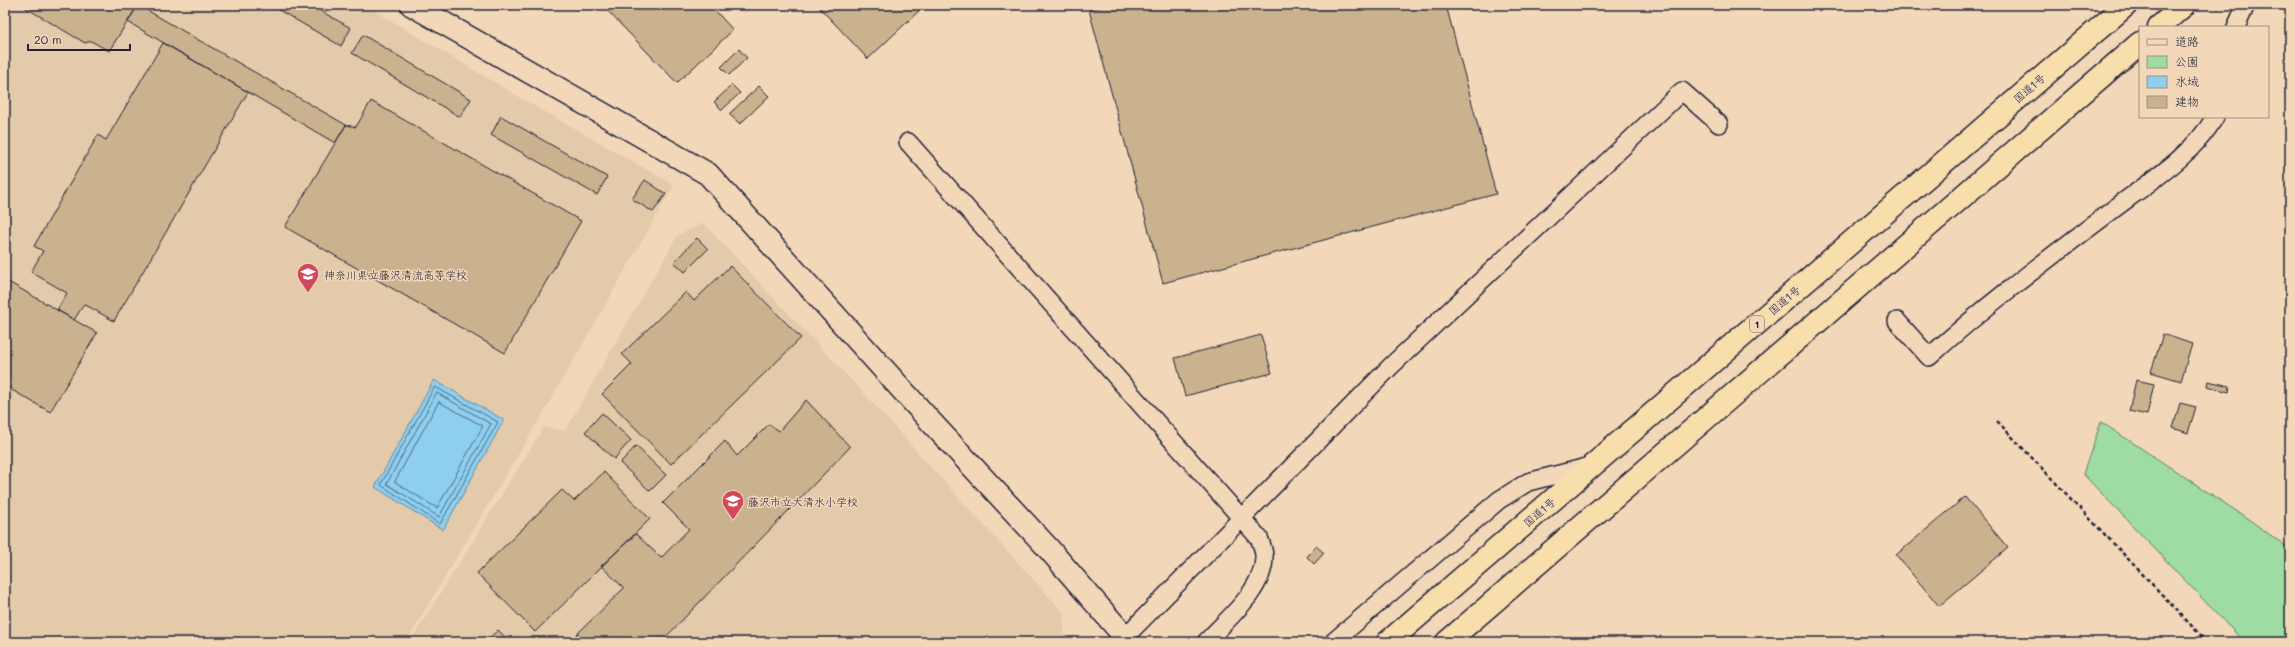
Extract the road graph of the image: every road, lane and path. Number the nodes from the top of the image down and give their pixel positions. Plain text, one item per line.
1 (412, 5) edge
2 (2126, 5) edge
3 (2184, 5) edge
4 (2246, 5) edge
5 (2159, 26) edge
6 (2236, 26) edge
7 (2139, 44) edge
8 (2215, 118) edge
9 (1719, 124) dead end
10 (908, 142) dead end
11 (1897, 321) dead end
12 (1997, 421) dead end
13 (1593, 465) junction
14 (1123, 640) edge
15 (1206, 642) edge
16 (1333, 642) edge
17 (1388, 642) edge
18 (1447, 642) edge
19 (2207, 642) edge

1 - 14 street
2 - 13 highway, 国道1号 / 1
3 - 5 highway
4 - 6 lane
7 - 18 highway
8 - 11 lane
9 - 14 lane
10 - 15 lane
12 - 19 path
13 - 16 lane
13 - 17 highway, 国道1号 / 1

